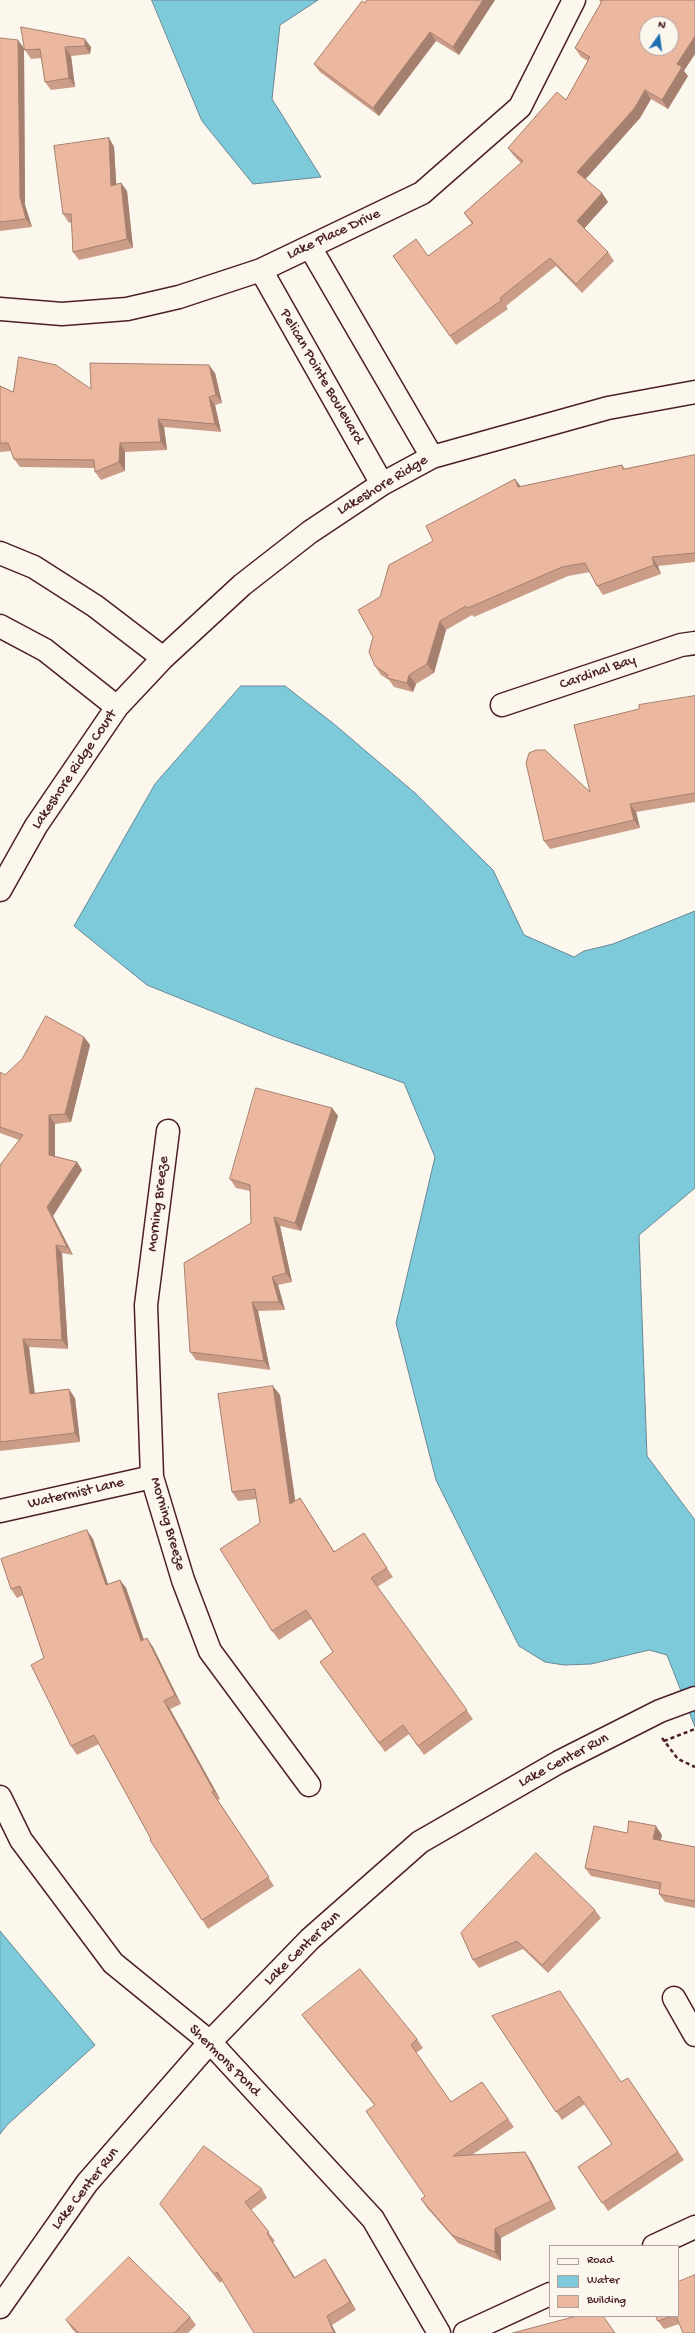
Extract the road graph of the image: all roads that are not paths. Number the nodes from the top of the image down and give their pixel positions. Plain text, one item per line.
1 (574, 0) edge
2 (310, 247) junction
3 (261, 270) junction
4 (0, 309) edge
5 (695, 392) edge
6 (432, 457) junction
7 (382, 484) junction
8 (0, 553) edge
9 (0, 626) edge
10 (695, 644) edge
11 (164, 658) junction
12 (502, 705) dead end
13 (117, 707) junction
14 (0, 890) edge
15 (168, 1131) dead end
16 (152, 1477) junction
17 (0, 1511) edge
18 (695, 1698) edge
19 (309, 1785) dead end
20 (0, 1797) edge
21 (674, 1998) dead end
22 (695, 2035) edge
23 (210, 2042) junction
24 (695, 2227) edge
25 (656, 2245) edge
26 (549, 2294) edge
27 (0, 2307) edge
28 (438, 2333) edge
29 (465, 2333) edge

1 - 2 street, Lake Place Drive
2 - 3 street, Lake Place Drive
2 - 6 street
3 - 4 street, Lake Place Drive
3 - 7 street, Pelican Pointe Boulevard
5 - 6 street, Lakeshore Ridge
6 - 7 street, Lakeshore Ridge
7 - 11 street, Lakeshore Ridge
8 - 11 street
9 - 13 street
10 - 12 street, Cardinal Bay
11 - 13 street, Lakeshore Ridge Court
13 - 14 street, Lakeshore Ridge Court
15 - 16 street, Morning Breeze
16 - 17 street, Watermist Lane
16 - 19 street, Morning Breeze
18 - 23 street, Lake Center Run
20 - 23 street, Shermons Pond
21 - 22 street
23 - 27 street, Lake Center Run
23 - 28 street, Shermons Pond
24 - 25 street
26 - 29 street

